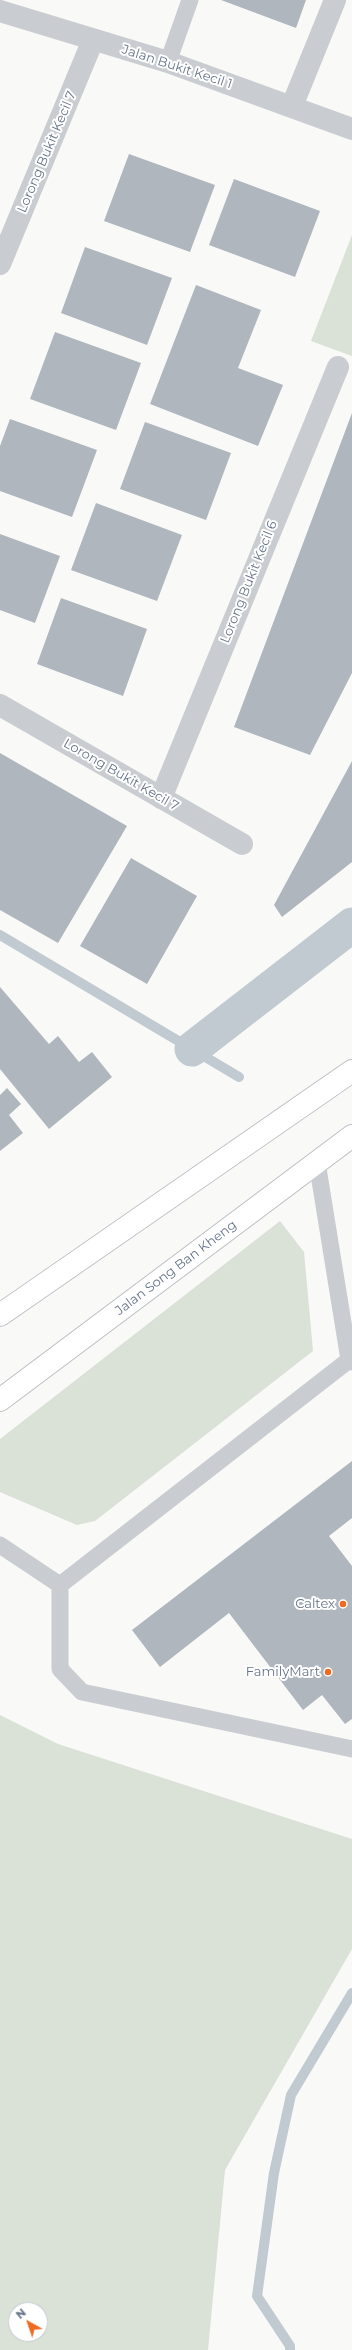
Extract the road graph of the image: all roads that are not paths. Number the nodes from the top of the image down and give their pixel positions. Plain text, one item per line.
1 (190, 0) edge
2 (335, 0) edge
3 (13, 9) edge
4 (93, 40) junction
5 (168, 62) junction
6 (292, 106) junction
7 (352, 129) edge
8 (0, 264) edge
9 (338, 367) dead end
10 (0, 705) edge
11 (160, 798) junction
12 (242, 844) dead end
13 (352, 1071) edge
14 (352, 1136) edge
15 (317, 1162) junction
16 (0, 1315) edge
17 (350, 1361) edge
18 (0, 1400) edge
19 (0, 1545) edge
20 (60, 1585) junction
21 (352, 1749) edge

1 - 5 lane
2 - 6 street
3 - 4 street, Jalan Bukit Kecil 1
4 - 5 street, Jalan Bukit Kecil 1
4 - 8 street, Lorong Bukit Kecil 7
5 - 6 street, Jalan Bukit Kecil 1
6 - 7 street, Jalan Bukit Kecil 1
9 - 11 street, Lorong Bukit Kecil 6
10 - 11 street, Lorong Bukit Kecil 7
11 - 12 street, Lorong Bukit Kecil 7
13 - 16 main road
14 - 15 main road, Jalan Song Ban Kheng
15 - 17 lane
15 - 18 main road, Jalan Song Ban Kheng
17 - 20 lane
19 - 20 lane
20 - 21 lane

